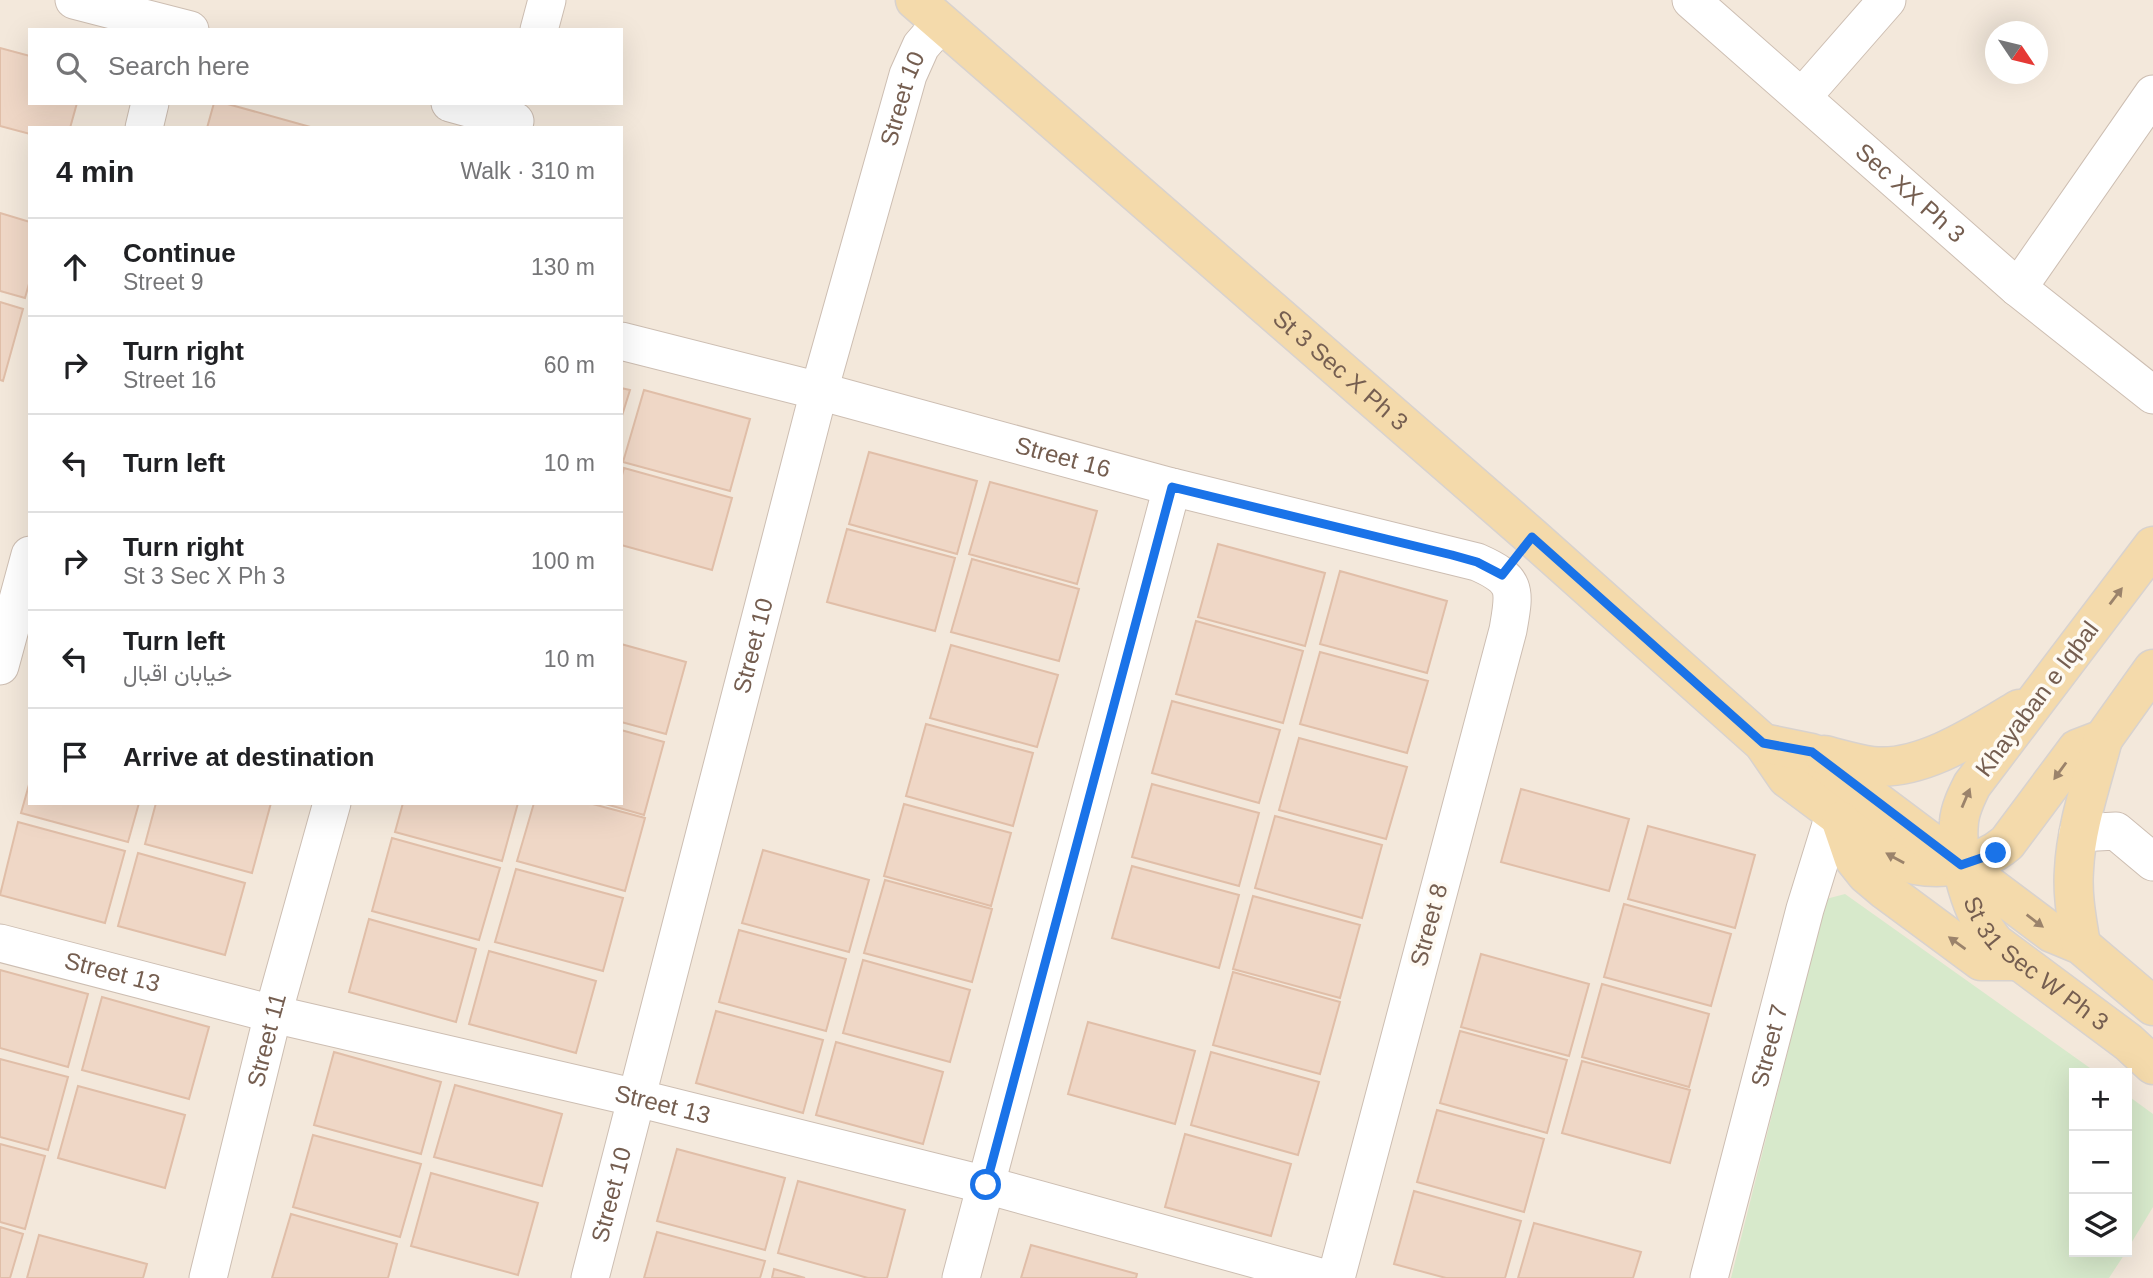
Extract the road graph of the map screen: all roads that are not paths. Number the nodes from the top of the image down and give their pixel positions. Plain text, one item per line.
1 (74, 0) edge
2 (547, 0) edge
3 (1691, 0) edge
4 (1887, 0) edge
5 (928, 11) edge
6 (177, 21) edge
7 (540, 28) edge
8 (2153, 94) edge
9 (1803, 96) junction
10 (150, 105) edge
11 (459, 105) edge
12 (516, 117) edge
13 (144, 126) edge
14 (2018, 288) junction
15 (623, 342) edge
16 (819, 391) junction
17 (2153, 395) edge
18 (1172, 487) junction
19 (1532, 537) junction
20 (2153, 547) edge
21 (28, 562) edge
22 (1502, 575) junction
23 (0, 666) edge
24 (2153, 670) edge
25 (2038, 698) junction
26 (2103, 739) junction
27 (1763, 743) junction
28 (1812, 752) junction
29 (331, 805) edge
30 (1837, 818) junction
31 (2078, 833) junction
32 (2153, 862) edge
33 (1961, 865) junction
34 (0, 943) edge
35 (2081, 945) junction
36 (2020, 961) junction
37 (2153, 1006) edge
38 (273, 1014) junction
39 (2153, 1065) edge
40 (638, 1098) junction
41 (986, 1185) junction
42 (208, 1278) edge
43 (590, 1278) edge
44 (961, 1278) edge
45 (1324, 1278) edge
46 (1336, 1278) edge
47 (1709, 1278) edge

1 - 6 street
2 - 7 street
3 - 9 street, Sec XX Ph 3
4 - 9 street
5 - 16 street, Street 10
5 - 19 main road, St 3 Sec X Ph 3
8 - 14 street
9 - 14 street, Sec XX Ph 3
10 - 13 street
11 - 12 street
14 - 17 street, Sec XX Ph 3
15 - 16 street, Street 16
16 - 18 street, Street 16
16 - 40 street, Street 10
18 - 22 street, Street 16
18 - 41 street
19 - 22 street
19 - 27 main road, St 3 Sec X Ph 3
25 -> 20 main road, Khayaban e Iqbal
21 - 23 street
22 - 46 street, Street 8
24 - 26 main road
25 - 28 main road
33 -> 25 main road, Khayaban e Iqbal
26 - 31 main road
26 -> 33 main road, St 3 Sec X Ph 3
27 - 28 main road
27 - 30 main road, St 3 Sec X Ph 3
28 - 33 main road
29 - 38 street, Street 11
33 -> 30 main road, St 3 Sec X Ph 3
36 -> 30 main road
30 - 47 street, Street 7
31 - 32 street
31 - 35 main road
33 -> 35 main road, St 31 Sec W Ph 3
33 - 36 main road, St 31 Sec W Ph 3
34 - 38 street, Street 13
35 - 37 main road, St 31 Sec W Ph 3
36 - 39 main road, St 31 Sec W Ph 3
38 - 40 street, Street 13
38 - 42 street, Street 11
40 - 41 street, Street 13
40 - 43 street, Street 10
41 - 44 street
41 - 45 street, Street 13

